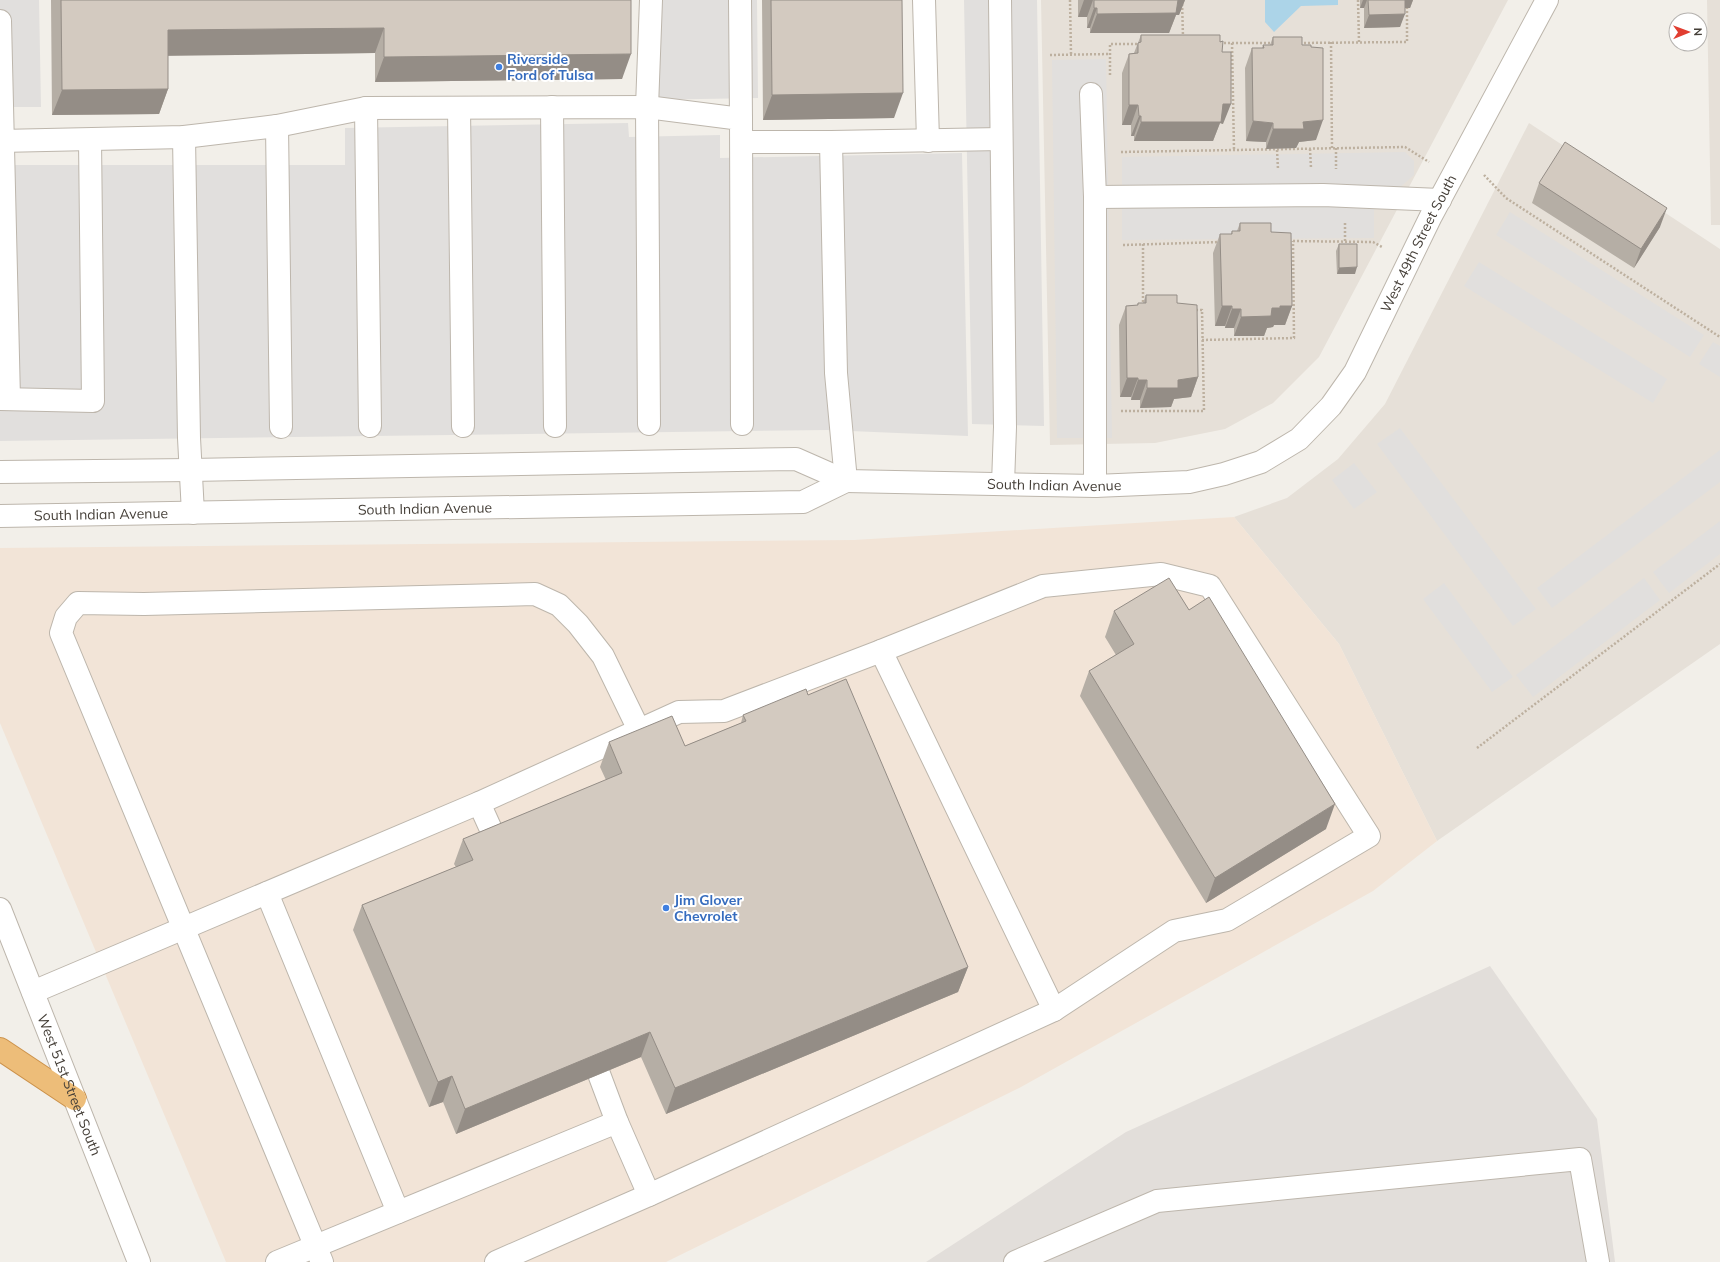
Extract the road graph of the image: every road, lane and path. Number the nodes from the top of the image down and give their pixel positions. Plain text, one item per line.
1 (651, 0) edge
2 (740, 0) edge
3 (924, 0) edge
4 (1000, 0) edge
5 (1070, 0) edge
6 (1182, 0) edge
7 (1358, 0) edge
8 (1547, 0) edge
9 (1407, 8) edge
10 (0, 21) edge
11 (1331, 42) junction
12 (1360, 42) junction
13 (1218, 43) edge
14 (1232, 43) junction
15 (1277, 43) edge
16 (1293, 43) edge
17 (1147, 44) edge
18 (1183, 44) edge
19 (1071, 54) junction
20 (1110, 54) junction
21 (1050, 55) dead end
22 (1110, 77) dead end
23 (1091, 94) dead end
24 (552, 107) junction
25 (647, 107) junction
26 (366, 108) junction
27 (458, 108) junction
28 (741, 119) junction
29 (276, 126) junction
30 (184, 138) junction
31 (90, 140) junction
32 (1001, 140) junction
33 (1, 141) edge
34 (928, 141) junction
35 (742, 142) junction
36 (831, 142) junction
37 (1332, 148) junction
38 (1234, 150) junction
39 (1115, 152) dead end
40 (1462, 160) junction
41 (1428, 162) dead end
42 (1095, 197) junction
43 (1440, 200) junction
44 (1225, 241) edge
45 (1286, 241) edge
46 (1293, 241) junction
47 (1143, 244) junction
48 (1121, 245) dead end
49 (1382, 247) dead end
50 (1187, 311) edge
51 (1143, 312) edge
52 (1720, 337) edge
53 (1202, 340) junction
54 (5, 399) edge
55 (1117, 411) dead end
56 (649, 424) dead end
57 (742, 424) dead end
58 (370, 426) dead end
59 (463, 426) dead end
60 (555, 426) dead end
61 (281, 428) dead end
62 (1261, 462) joint
63 (191, 470) junction
64 (0, 472) edge
65 (846, 481) junction
66 (1003, 484) junction
67 (1095, 486) junction
68 (193, 513) junction
69 (0, 516) edge
70 (1720, 564) edge
71 (882, 651) junction
72 (639, 730) junction
73 (1477, 748) dead end
74 (479, 803) junction
75 (498, 845) edge
76 (267, 893) junction
77 (0, 909) edge
78 (184, 928) junction
79 (33, 992) junction
80 (1054, 1010) junction
81 (0, 1048) edge
82 (599, 1074) edge
83 (75, 1099) junction
84 (617, 1122) junction
85 (650, 1195) junction
86 (398, 1212) junction
87 (319, 1254) edge
88 (139, 1262) edge
89 (277, 1262) edge
90 (496, 1262) edge
91 (1015, 1262) edge
92 (1598, 1262) edge

1 - 25 street
2 - 28 street
3 - 34 street
4 - 32 street
5 - 19 path
6 - 18 path
7 - 12 path
8 - 40 street, West 49th Street South
9 - 12 path
10 - 33 street
11 - 12 path
11 - 16 path
11 - 37 path
13 - 14 path
14 - 15 path
14 - 38 path
17 - 20 path
19 - 20 path
19 - 21 path
20 - 22 path
23 - 42 street
24 - 25 street
24 - 27 street
24 - 60 street
25 - 28 street
25 - 56 street
26 - 27 street
26 - 29 street
26 - 58 street
27 - 59 street
28 - 35 street
29 - 30 street
29 - 61 street
30 - 31 street
30 - 63 street
31 - 33 street
31 - 54 street
32 - 34 street
32 - 66 street
33 - 54 street
34 - 36 street
35 - 36 street
35 - 57 street
36 - 65 street
37 - 38 path
37 - 41 path
38 - 39 path
40 - 43 street, West 49th Street South
40 - 52 path
42 - 43 street
42 - 67 street
43 - 62 street, West 49th Street South
44 - 47 path
45 - 46 path
46 - 49 path
46 - 53 path
47 - 48 path
47 - 51 path
50 - 53 path
53 - 55 path
62 - 67 street, South Indian Avenue
63 - 64 street, South Indian Avenue
63 - 65 street, South Indian Avenue
63 - 68 street
65 - 66 street, South Indian Avenue
65 - 68 street, South Indian Avenue
66 - 67 street, South Indian Avenue
68 - 69 street, South Indian Avenue
70 - 73 path
71 - 72 street
71 - 80 street
71 - 80 street
72 - 74 street
72 - 78 street
74 - 75 street
74 - 76 street
76 - 78 street
76 - 86 street
77 - 79 street, West 51st Street South
78 - 79 street
78 - 87 street
79 - 83 street, West 51st Street South
80 - 85 street
81 - 83 highway
82 - 84 street
83 - 88 street, West 51st Street South
84 - 85 street
84 - 86 street
85 - 90 street
86 - 87 street
87 - 89 street
91 - 92 street

